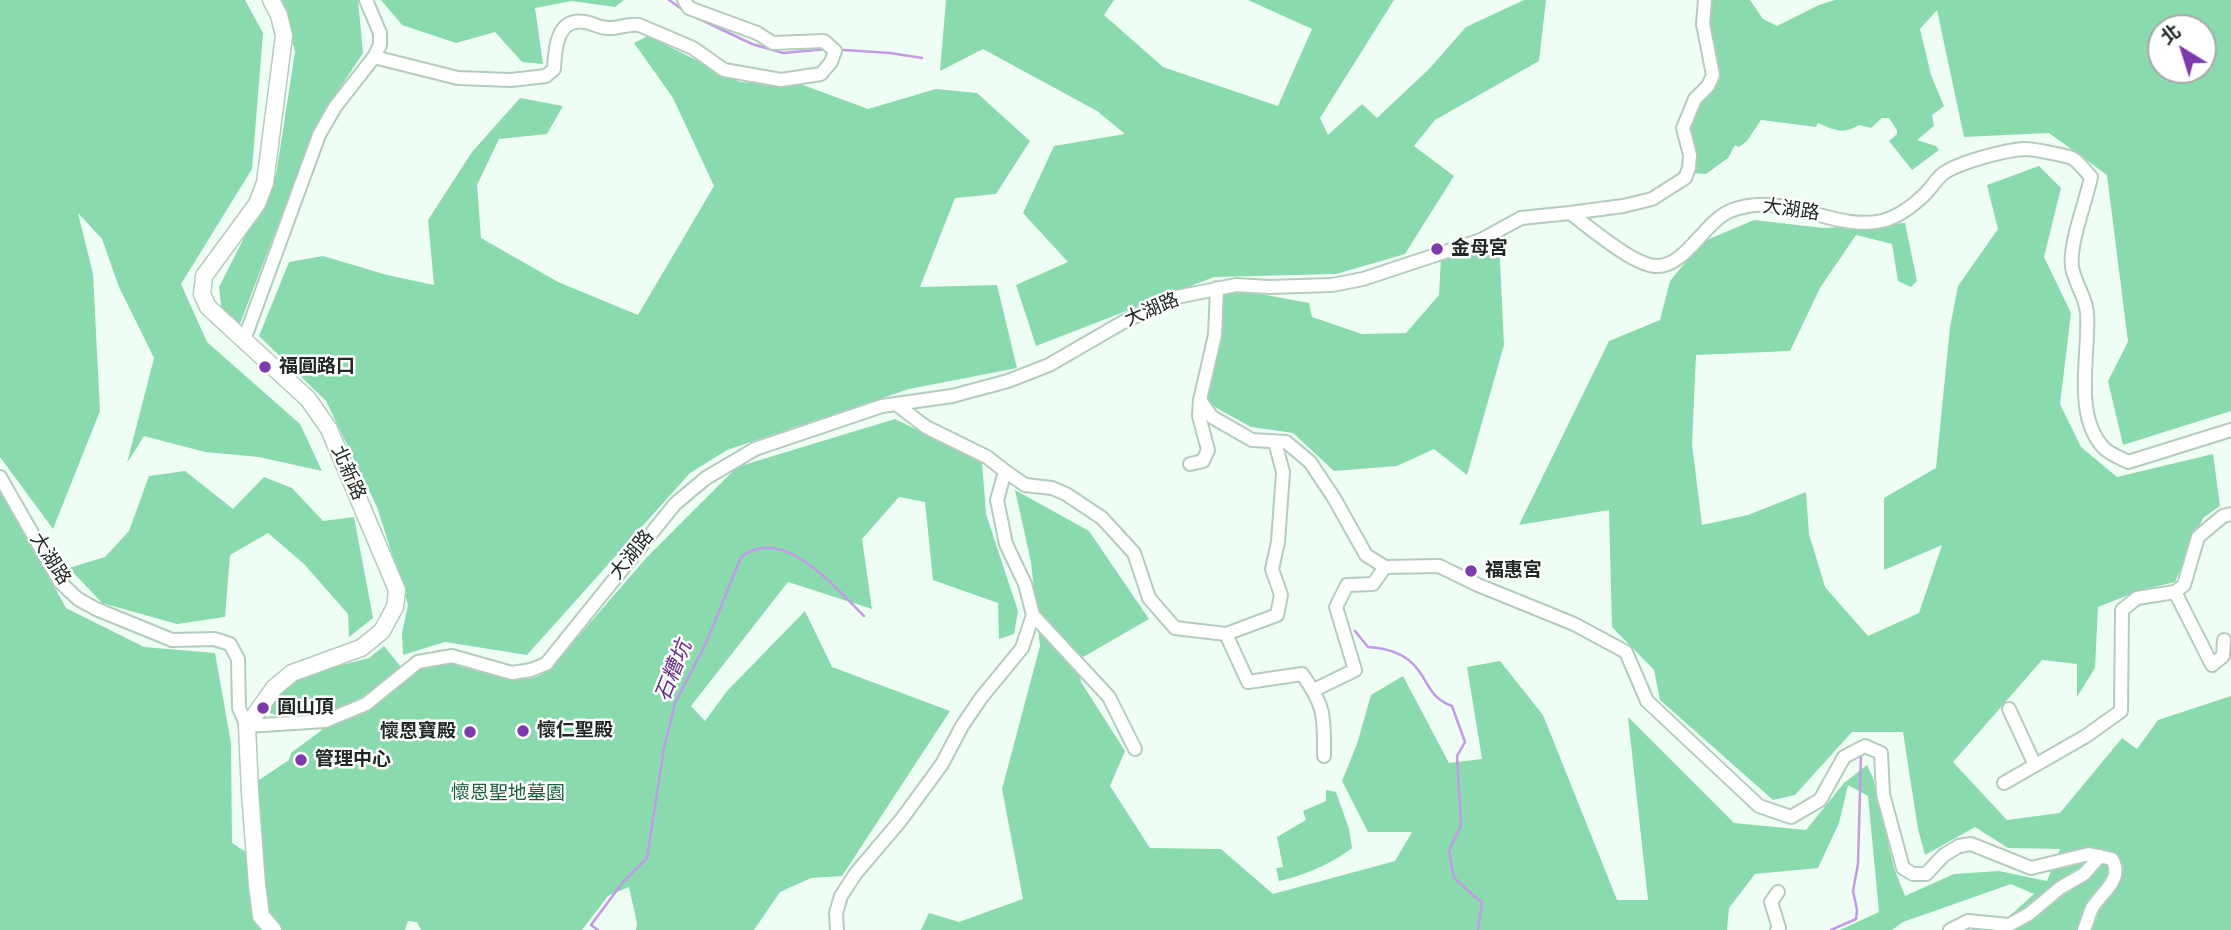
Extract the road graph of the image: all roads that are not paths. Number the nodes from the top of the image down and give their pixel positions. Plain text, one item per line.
1 (271, 0) edge
2 (366, 0) edge
3 (684, 0) edge
4 (1704, 0) edge
5 (374, 57) junction
6 (1570, 213) junction
7 (1217, 288) junction
8 (244, 340) junction
9 (1200, 400) junction
10 (896, 404) junction
11 (2231, 430) edge
12 (1275, 442) junction
13 (1190, 464) dead end
14 (1005, 471) junction
15 (0, 477) edge
16 (2231, 514) edge
17 (1385, 567) junction
18 (2175, 592) junction
19 (1033, 615) junction
20 (1226, 635) junction
21 (2224, 640) dead end
22 (1314, 690) junction
23 (2009, 709) dead end
24 (247, 726) junction
25 (1135, 749) dead end
26 (1324, 756) dead end
27 (2035, 765) junction
28 (2004, 783) dead end
29 (2100, 856) junction
30 (1779, 892) dead end
31 (273, 930) edge
32 (837, 930) edge
33 (1777, 930) edge
34 (1950, 930) edge
35 (2084, 930) edge

1 - 8 main road, 北新路
2 - 5 street
3 - 5 street
4 - 6 street
5 - 8 street
6 - 7 street, 大湖路
6 - 11 street, 大湖路
7 - 9 street
7 - 10 street, 大湖路
8 - 24 main road, 北新路
9 - 12 street
9 - 13 street
10 - 14 street
10 - 24 street, 大湖路
12 - 17 street
12 - 20 street
14 - 19 street
14 - 20 street
15 - 24 street, 大湖路
16 - 18 street
17 - 22 street
17 - 29 street
18 - 21 street
18 - 27 street
19 - 25 street
19 - 32 street
20 - 22 street
22 - 26 street
23 - 27 street
24 - 31 main road
27 - 28 street
29 - 34 street
29 - 35 street
30 - 33 street

